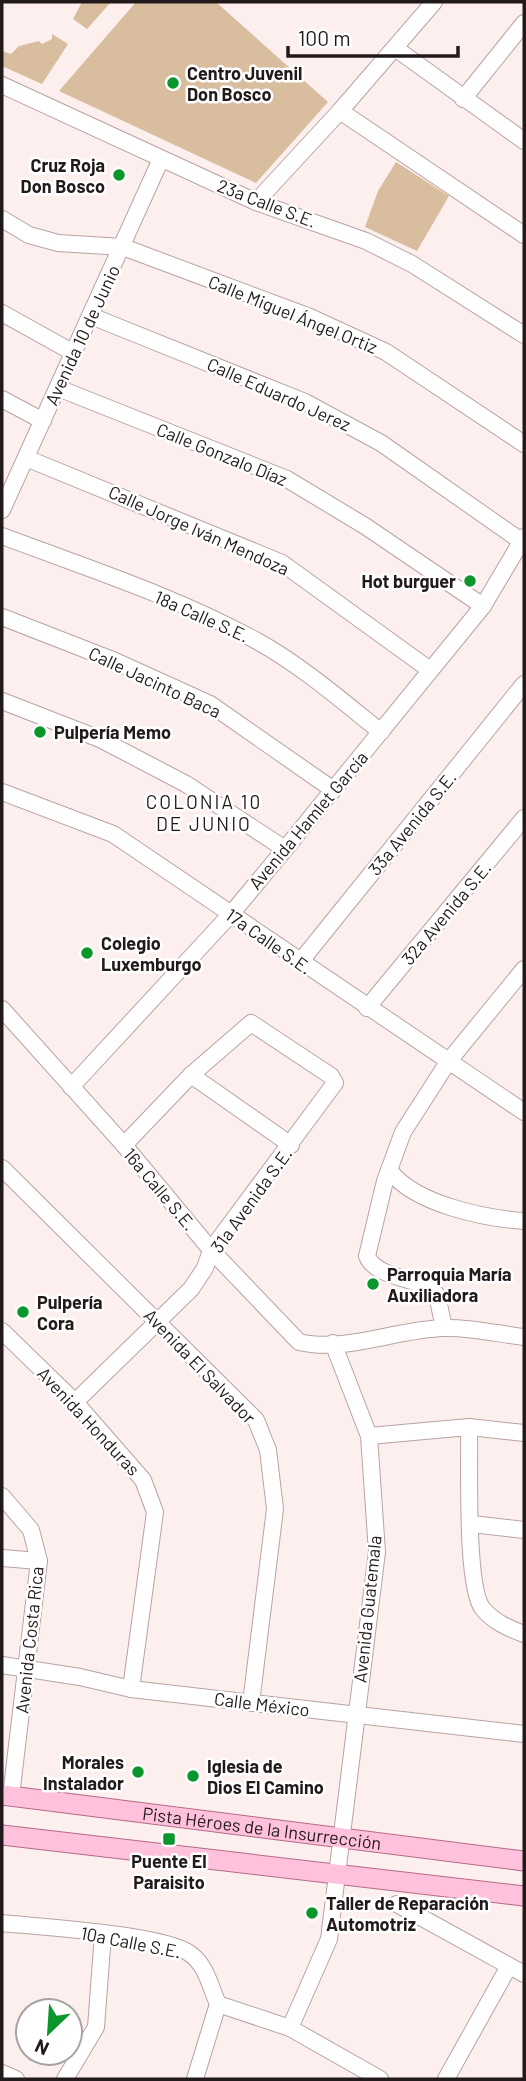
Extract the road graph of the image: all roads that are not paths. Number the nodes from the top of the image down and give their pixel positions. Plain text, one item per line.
1 (434, 2) edge
2 (524, 23) edge
3 (395, 48) junction
4 (2, 85) edge
5 (463, 99) junction
6 (340, 111) junction
7 (524, 141) edge
8 (161, 159) junction
9 (256, 202) junction
10 (2, 219) edge
11 (524, 235) edge
12 (123, 247) junction
13 (2, 313) edge
14 (91, 316) junction
15 (524, 335) edge
16 (74, 353) junction
17 (58, 388) junction
18 (2, 399) edge
19 (43, 421) junction
20 (524, 444) edge
21 (26, 458) junction
22 (7, 486) edge
23 (2, 510) edge
24 (2, 536) edge
25 (524, 541) edge
26 (483, 607) junction
27 (2, 617) edge
28 (430, 670) junction
29 (524, 684) edge
30 (2, 701) edge
31 (381, 732) junction
32 (332, 789) junction
33 (2, 792) edge
34 (524, 818) edge
35 (285, 849) junction
36 (230, 914) junction
37 (300, 962) junction
38 (524, 969) edge
39 (367, 1008) junction
40 (2, 1009) edge
41 (448, 1062) junction
42 (191, 1075) junction
43 (71, 1087) junction
44 (524, 1112) edge
45 (124, 1145) junction
46 (291, 1145) junction
47 (2, 1168) edge
48 (390, 1171) junction
49 (524, 1221) edge
50 (211, 1250) junction
51 (157, 1322) junction
52 (444, 1328) junction
53 (2, 1331) edge
54 (524, 1337) edge
55 (333, 1343) junction
56 (75, 1402) junction
57 (469, 1427) junction
58 (524, 1433) edge
59 (369, 1436) junction
60 (2, 1496) edge
61 (472, 1524) junction
62 (524, 1530) edge
63 (2, 1558) edge
64 (38, 1561) junction
65 (524, 1634) edge
66 (2, 1665) edge
67 (27, 1667) junction
68 (131, 1689) junction
69 (251, 1703) junction
70 (356, 1713) junction
71 (524, 1734) edge
72 (6, 1795) edge
73 (2, 1835) edge
74 (343, 1836) junction
75 (524, 1861) edge
76 (338, 1874) junction
77 (524, 1896) edge
78 (397, 1904) dead end
79 (2, 1923) edge
80 (103, 1934) junction
81 (509, 1966) junction
82 (524, 1975) edge
83 (218, 2004) junction
84 (290, 2028) junction
85 (2, 2073) edge
86 (16, 2079) edge
87 (65, 2079) edge
88 (195, 2079) edge
89 (380, 2079) edge
90 (446, 2079) edge

1 - 3 street
2 - 5 street
3 - 5 street
3 - 6 street
4 - 8 street, 23a Calle S.E.
5 - 7 street
6 - 9 street
6 - 11 street
8 - 9 street, 23a Calle S.E.
8 - 12 street, Avenida 10 de Junio
9 - 15 street, 23a Calle S.E.
10 - 12 street, Calle Miguel Ángel Ortiz
12 - 14 street, Avenida 10 de Junio
12 - 20 street, Calle Miguel Ángel Ortiz
13 - 16 street
14 - 16 street, Avenida 10 de Junio
14 - 25 street, Calle Eduardo Jerez
16 - 17 street, Avenida 10 de Junio
17 - 19 street, Avenida 10 de Junio
17 - 26 street, Calle Gonzalo Díaz
18 - 19 street
19 - 21 street, Avenida 10 de Junio
21 - 22 street, Avenida 10 de Junio
21 - 28 street, Calle Jorge Iván Mendoza
22 - 23 street, Avenida 10 de Junio
24 - 31 street, 18a Calle S.E.
25 - 26 street, Avenida Hamlet García
26 - 28 street, Avenida Hamlet García
27 - 32 street, Calle Jacinto Baca
28 - 31 street, Avenida Hamlet García
29 - 37 street, 33a Avenida S.E.
30 - 35 street
31 - 32 street, Avenida Hamlet García
32 - 35 street, Avenida Hamlet García
33 - 36 street, 17a Calle S.E.
34 - 39 street, 32a Avenida S.E.
35 - 36 street, Avenida Hamlet García
36 - 37 street, 17a Calle S.E.
36 - 43 street, Avenida Hamlet García
37 - 39 street, 17a Calle S.E.
38 - 41 street
39 - 41 street, 17a Calle S.E.
40 - 43 street, 16a Calle S.E.
41 - 44 street, 17a Calle S.E.
41 - 48 street
42 - 45 street
42 - 46 street
42 - 46 street, 31a Avenida S.E.
43 - 45 street, 16a Calle S.E.
45 - 50 street, 16a Calle S.E.
46 - 50 street, 31a Avenida S.E.
47 - 51 street, Avenida El Salvador
48 - 49 street
48 - 52 street
50 - 51 street, 31a Avenida S.E.
50 - 55 street, 16a Calle S.E.
51 - 56 street, 31a Avenida S.E.
51 - 69 street, Avenida El Salvador
52 - 54 street, 16a Calle S.E.
52 - 55 street, 16a Calle S.E.
53 - 56 street, Avenida Honduras
55 - 59 street, Avenida Guatemala
56 - 68 street, Avenida Honduras
57 - 58 street
57 - 59 street
57 - 61 street
59 - 70 street, Avenida Guatemala
60 - 64 street, Avenida Costa Rica
61 - 62 street
61 - 65 street
63 - 64 street
64 - 67 street, Avenida Costa Rica
66 - 67 street, Calle México
67 - 68 street, Calle México
67 - 72 street, Avenida Costa Rica
68 - 69 street, Calle México
69 - 70 street, Calle México
70 - 71 street, Calle México
70 - 74 street, Avenida Guatemala
72 - 74 main road, Pista Héroes de la Insurrección
73 - 76 main road
74 - 75 main road, Pista Héroes de la Insurrección
74 - 76 street, Avenida Guatemala
76 - 77 main road
76 - 84 street, Avenida Guatemala
78 - 81 street
79 - 80 street, 10a Calle S.E.
80 - 83 street, 10a Calle S.E.
80 - 87 street
81 - 82 street
81 - 90 street
83 - 84 street
83 - 88 street
84 - 89 street
85 - 86 street

